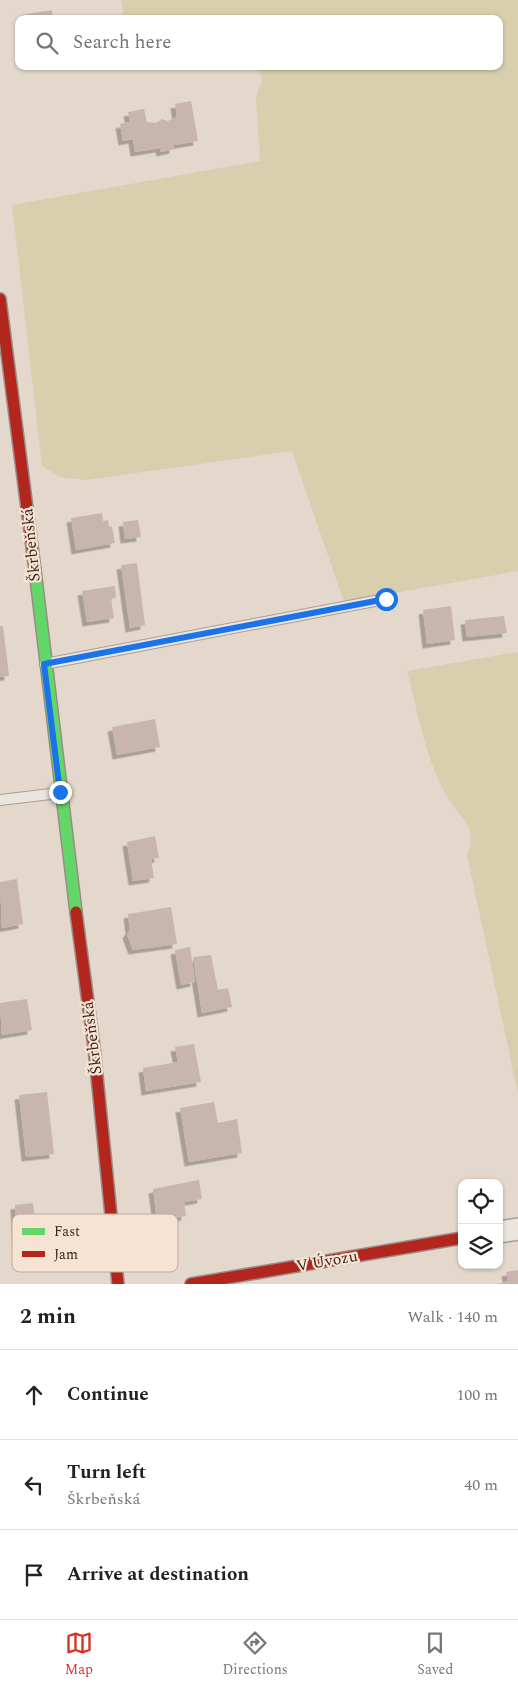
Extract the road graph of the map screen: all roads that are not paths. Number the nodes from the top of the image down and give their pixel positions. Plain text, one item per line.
1 (0, 298) edge
2 (386, 599) dead end
3 (44, 664) junction
4 (60, 792) junction
5 (0, 800) edge
6 (111, 1214) edge
7 (518, 1229) edge
8 (503, 1231) edge
9 (458, 1239) edge
10 (191, 1284) edge

1 - 3 street, Škrbeňská
2 - 3 lane
3 - 4 street, Škrbeňská
4 - 5 lane
4 - 6 street, Škrbeňská
7 - 8 street
9 - 10 street, V Úvozu

